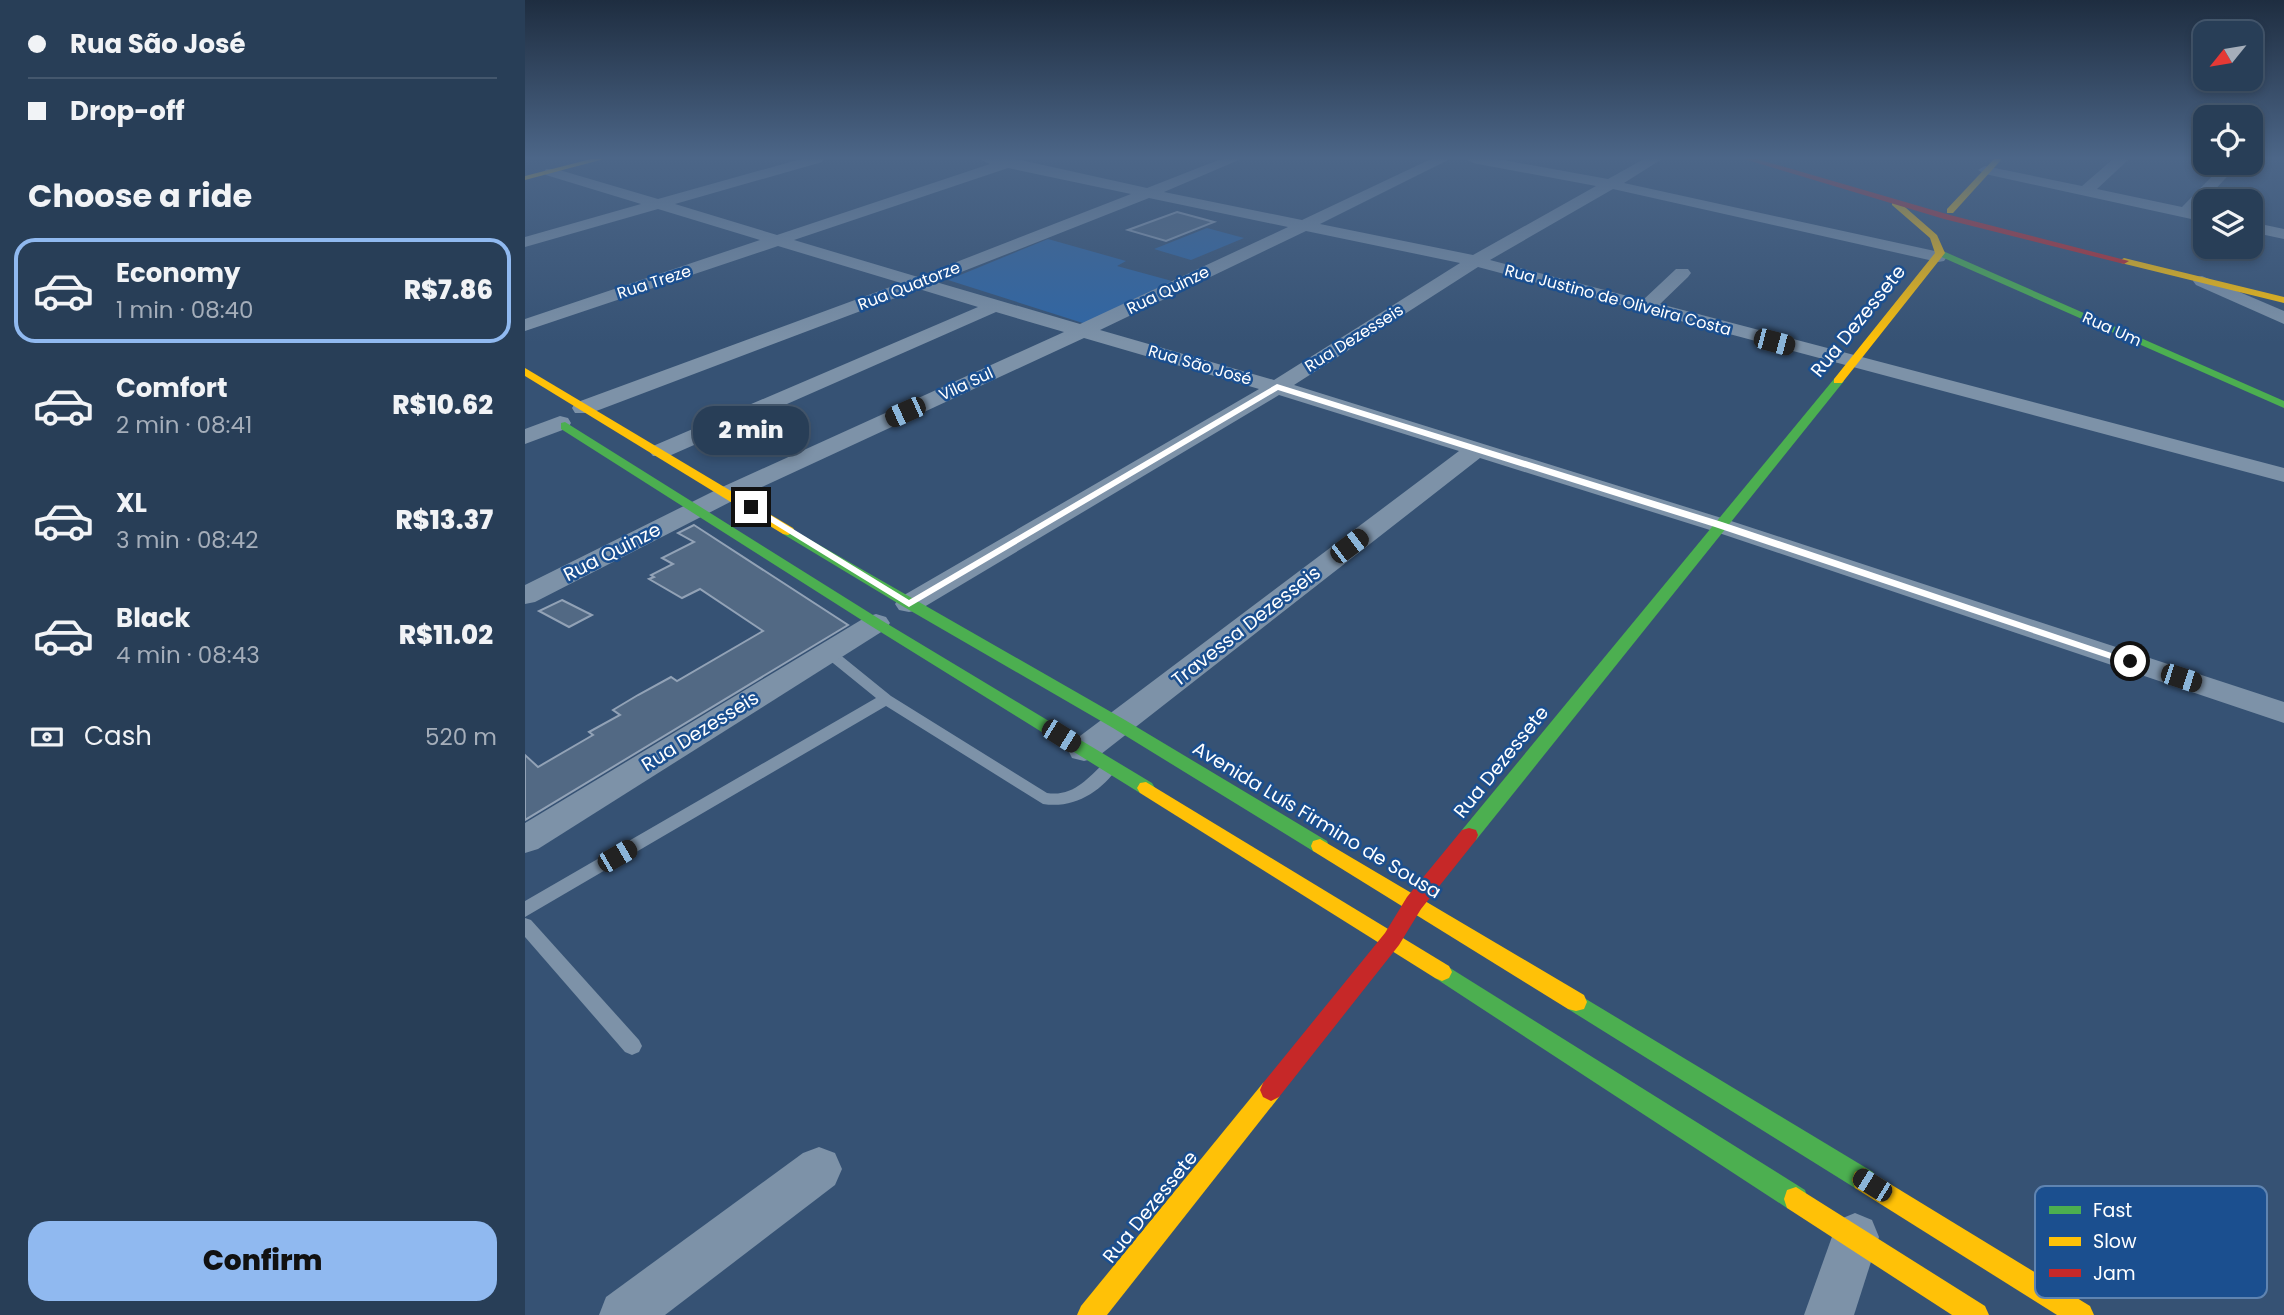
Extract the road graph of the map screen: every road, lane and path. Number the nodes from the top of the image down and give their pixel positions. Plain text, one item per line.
1 (602, 220) edge
2 (714, 220) edge
3 (837, 220) edge
4 (1076, 220) edge
5 (1281, 220) edge
6 (1313, 220) edge
7 (1546, 220) edge
8 (1778, 220) edge
9 (1915, 220) edge
10 (1945, 220) edge
11 (1973, 220) edge
12 (1976, 220) edge
13 (1303, 225) junction
14 (2263, 230) edge
15 (2284, 234) edge
16 (1934, 237) junction
17 (778, 240) junction
18 (525, 242) edge
19 (1939, 255) junction
20 (1475, 261) junction
21 (1682, 273) dead end
22 (2202, 281) junction
23 (918, 283) junction
24 (2284, 294) edge
25 (2284, 300) edge
26 (995, 306) junction
27 (1646, 307) junction
28 (2284, 318) edge
29 (525, 325) edge
30 (1082, 331) junction
31 (1851, 362) junction
32 (525, 371) edge
33 (1277, 387) junction
34 (2284, 405) edge
35 (583, 408) junction
36 (554, 419) joint
37 (525, 437) edge
38 (1475, 450) junction
39 (661, 451) junction
40 (2284, 475) edge
41 (729, 493) junction
42 (698, 509) junction
43 (1719, 524) junction
44 (525, 596) edge
45 (909, 604) junction
46 (876, 622) junction
47 (828, 652) junction
48 (886, 699) junction
49 (2284, 713) edge
50 (1119, 723) junction
51 (1097, 758) junction
52 (525, 840) edge
53 (1414, 903) junction
54 (525, 910) edge
55 (525, 925) edge
56 (1392, 939) junction
57 (632, 1046) dead end
58 (819, 1169) dead end
59 (1856, 1237) junction
60 (2035, 1287) edge
61 (2053, 1298) edge
62 (624, 1315) edge
63 (1090, 1315) edge
64 (1829, 1315) edge
65 (1976, 1315) edge
66 (2081, 1315) edge

1 - 18 street
2 - 17 street, Rua São José
3 - 17 street, Rua Treze
4 - 23 street, Rua Quatorze
5 - 13 street, Rua Justino de Oliveira Costa
6 - 13 street, Rua Quinze
7 - 20 street, Rua Dezesseis
8 - 19 street
9 - 16 main road
10 - 16 main road
11 - 22 main road
12 - 24 main road
13 - 20 street, Rua Justino de Oliveira Costa
13 - 30 street, Rua Quinze
14 - 15 street
16 - 19 main road
17 - 23 street, Rua São José
17 - 29 street, Rua Treze
19 - 31 main road, Rua Dezessete
19 - 34 main road, Rua Um
20 - 27 street, Rua Justino de Oliveira Costa
20 - 33 street, Rua Dezesseis
21 - 27 street
22 - 25 main road
22 - 28 street
23 - 26 street, Rua São José
23 - 35 street, Rua Quatorze
26 - 30 street, Rua São José
26 - 39 street
27 - 31 street, Rua Justino de Oliveira Costa
30 - 33 street, Rua São José
30 - 41 street, Vila Sul
31 - 40 street, Rua Justino de Oliveira Costa
31 - 43 main road, Rua Dezessete
32 - 35 main road, Avenida Luís Firmino de Sousa
33 - 38 street, Rua São José
33 - 45 street, Rua Dezesseis
35 - 39 main road, Avenida Luís Firmino de Sousa
36 - 37 street
36 - 42 main road
38 - 43 street, Rua São José
38 - 50 street, Travessa Dezesseis
39 - 41 main road, Avenida Luís Firmino de Sousa
41 - 42 street, Vila Sul
41 - 45 main road, Avenida Luís Firmino de Sousa
42 - 44 street, Rua Quinze
42 - 46 main road
43 - 49 street, Rua São José
43 - 53 main road, Rua Dezessete
45 - 50 main road, Avenida Luís Firmino de Sousa
46 - 47 street, Rua Dezesseis
46 - 51 main road
47 - 48 lane
47 - 52 street, Rua Dezesseis
48 - 51 lane
48 - 54 lane
50 - 51 street, Travessa Dezesseis
50 - 53 main road, Avenida Luís Firmino de Sousa
51 - 56 main road
53 - 56 main road, Rua Dezessete
53 - 60 main road, Avenida Luís Firmino de Sousa
55 - 57 lane
56 - 59 main road
56 - 63 main road, Rua Dezessete
58 - 62 street
59 - 64 street
59 - 65 main road
61 - 66 main road, Avenida Luís Firmino de Sousa

